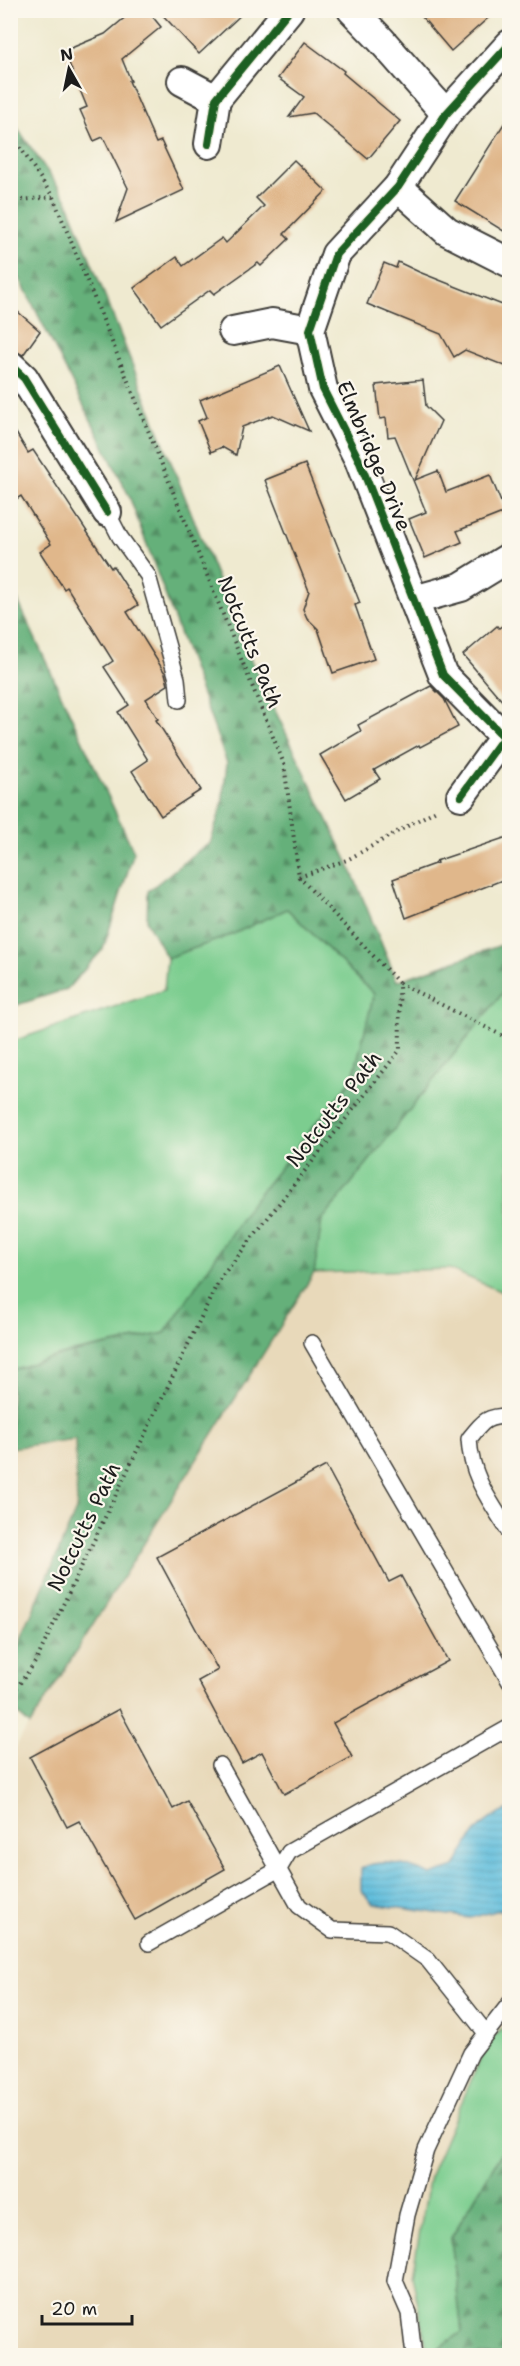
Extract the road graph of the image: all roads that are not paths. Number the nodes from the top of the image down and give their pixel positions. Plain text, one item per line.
1 (290, 10) edge
2 (352, 10) edge
3 (510, 44) edge
4 (182, 81) dead end
5 (216, 99) junction
6 (446, 114) junction
7 (209, 144) dead end
8 (398, 187) junction
9 (510, 263) edge
10 (310, 330) junction
11 (233, 331) dead end
12 (10, 365) edge
13 (107, 512) joint
14 (510, 557) edge
15 (414, 600) junction
16 (179, 700) dead end
17 (507, 740) edge
18 (461, 796) road end
19 (312, 1343) dead end
20 (510, 1416) edge
21 (510, 1533) edge
22 (510, 1682) edge
23 (510, 1727) edge
24 (220, 1765) dead end
25 (279, 1869) junction
26 (149, 1942) dead end
27 (510, 2003) edge
28 (486, 2033) junction
29 (414, 2355) edge

1 - 5 street
2 - 6 street
3 - 6 street
4 - 5 street
5 - 7 street
6 - 8 street
8 - 9 street
8 - 10 street
10 - 11 street
10 - 15 street, Elmbridge Drive
12 - 13 street
13 - 16 lane
14 - 15 street
15 - 17 street, Elmbridge Drive
17 - 18 street, Elmbridge Drive
19 - 22 lane
20 - 21 lane
23 - 25 lane
24 - 25 lane
25 - 26 lane
25 - 28 lane
27 - 28 lane
28 - 29 lane

